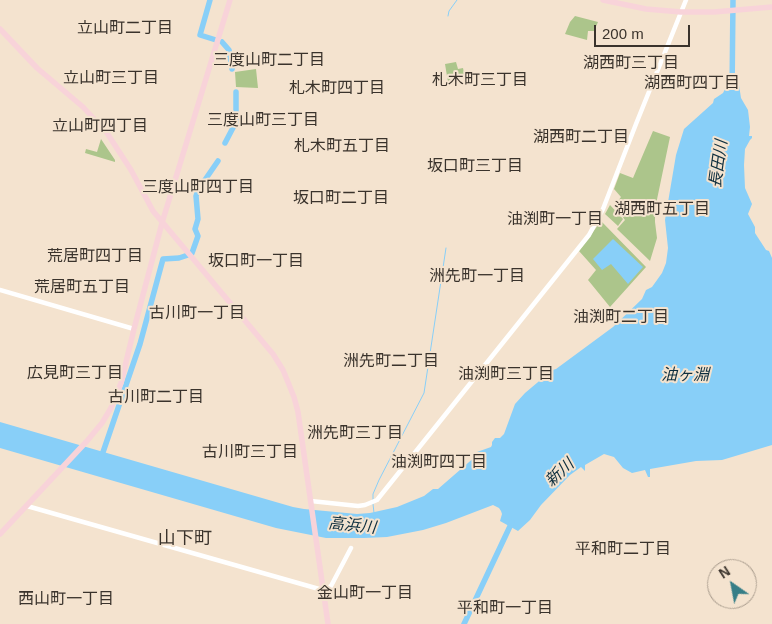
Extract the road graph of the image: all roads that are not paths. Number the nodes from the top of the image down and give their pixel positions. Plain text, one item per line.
1 (230, 0) edge
2 (603, 0) edge
3 (686, 0) edge
4 (772, 7) edge
5 (681, 12) junction
6 (0, 29) edge
7 (162, 223) junction
8 (0, 290) edge
9 (134, 329) junction
10 (312, 504) junction
11 (26, 506) junction
12 (0, 534) edge
13 (351, 548) dead end
14 (324, 590) junction
15 (328, 624) edge

1 - 7 main road
2 - 5 main road
3 - 5 street
4 - 5 main road
5 - 10 street
6 - 7 main road
7 - 9 main road
7 - 10 main road
8 - 9 street
9 - 11 main road
10 - 14 main road
11 - 12 main road
11 - 14 street
13 - 14 street
14 - 15 main road

